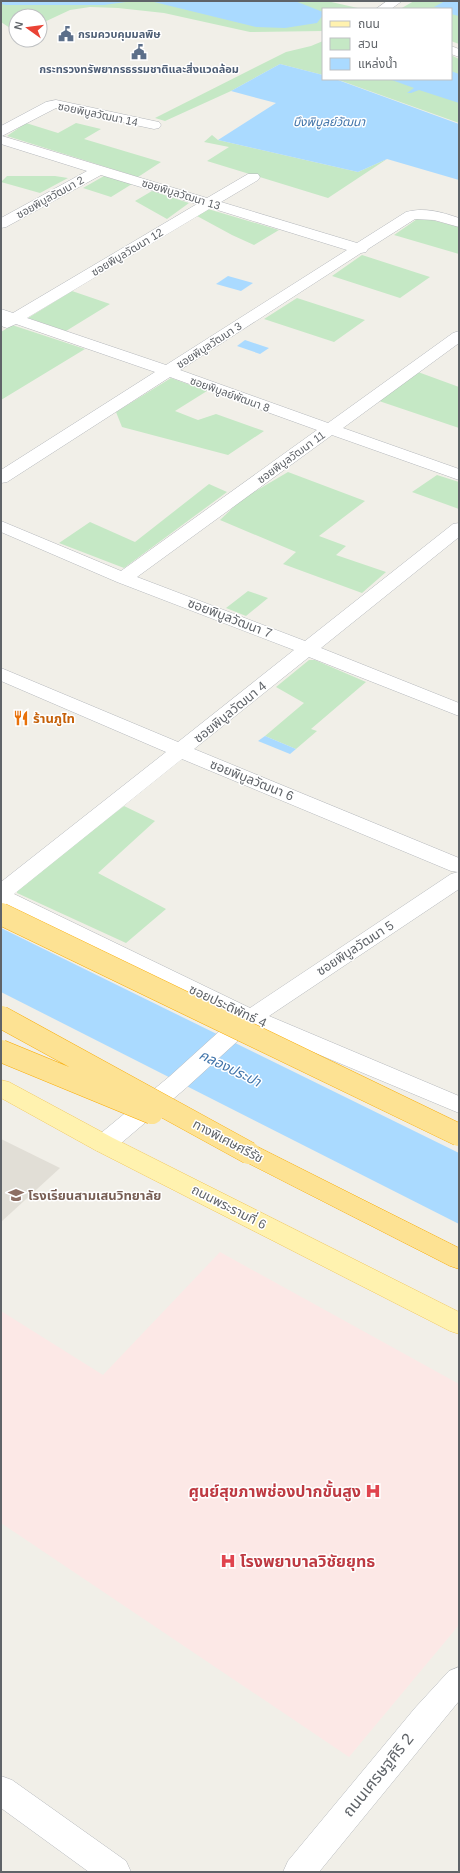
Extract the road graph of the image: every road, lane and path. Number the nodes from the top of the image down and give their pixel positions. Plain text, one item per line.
1 (396, 1) edge
2 (384, 8) edge
3 (154, 125) dead end
4 (1, 132) edge
5 (1, 140) edge
6 (99, 170) junction
7 (253, 177) dead end
8 (209, 202) junction
9 (459, 223) edge
10 (1, 224) edge
11 (361, 249) junction
12 (5, 320) edge
13 (459, 336) edge
14 (168, 371) junction
15 (328, 429) junction
16 (459, 475) edge
17 (1, 478) edge
18 (1, 526) edge
19 (459, 528) edge
20 (123, 578) junction
21 (308, 649) junction
22 (1, 674) edge
23 (459, 710) edge
24 (181, 751) junction
25 (459, 866) edge
26 (459, 879) edge
27 (1, 896) edge
28 (1, 914) edge
29 (1, 1017) edge
30 (252, 1018) junction
31 (1, 1051) edge
32 (1, 1088) edge
33 (459, 1105) edge
34 (459, 1135) edge
35 (104, 1144) junction
36 (249, 1153) junction
37 (459, 1259) edge
38 (459, 1324) edge
39 (459, 1680) edge
40 (1, 1790) edge
41 (115, 1872) edge
42 (299, 1872) edge

1 - 2 street
3 - 4 street, ซอยพิบูลวัฒนา 14
5 - 6 street, ซอยพิบูลวัฒนา 13
6 - 8 street, ซอยพิบูลวัฒนา 13
6 - 10 street, ซอยพิบูลวัฒนา 2
7 - 8 street, ซอยพิบูลวัฒนา 12
8 - 11 street, ซอยพิบูลวัฒนา 13
8 - 12 street, ซอยพิบูลวัฒนา 12
9 - 11 street, ซอยพิบูลวัฒนา 3
11 - 14 street, ซอยพิบูลวัฒนา 3
12 - 14 street, ซอยพิบูลย์พัฒนา 8
13 - 15 street, ซอยพิบูลวัฒนา 11
14 - 15 street, ซอยพิบูลย์พัฒนา 8
14 - 17 street, ซอยพิบูลวัฒนา 3
15 - 16 street, ซอยพิบูลย์พัฒนา 8
15 - 20 street, ซอยพิบูลวัฒนา 11
18 - 20 street, ซอยพิบูลวัฒนา 7
19 - 21 street, ซอยพิบูลวัฒนา 4
20 - 21 street, ซอยพิบูลวัฒนา 7
21 - 23 street, ซอยพิบูลวัฒนา 7
21 - 24 street, ซอยพิบูลวัฒนา 4
22 - 24 street, ซอยพิบูลวัฒนา 6
24 - 25 street, ซอยพิบูลวัฒนา 6
24 - 27 street, ซอยพิบูลวัฒนา 4
26 - 30 street, ซอยพิบูลวัฒนา 5
27 - 30 street, ซอยประดิพัทธ์ 4
28 - 34 highway, bridge
29 - 36 highway, ทางพิเศษศรีรัช, bridge
30 - 33 street, ซอยประดิพัทธ์ 4
30 - 35 street, ซอยพิบูลวัฒนา 5
31 - 36 highway, bridge
32 - 35 main road, ถนนพระรามที่ 6
35 - 38 main road, ถนนพระรามที่ 6
36 - 37 highway, ทางพิเศษศรีรัช
39 - 42 street, ถนนเศรษฐศิริ 2
40 - 41 street

